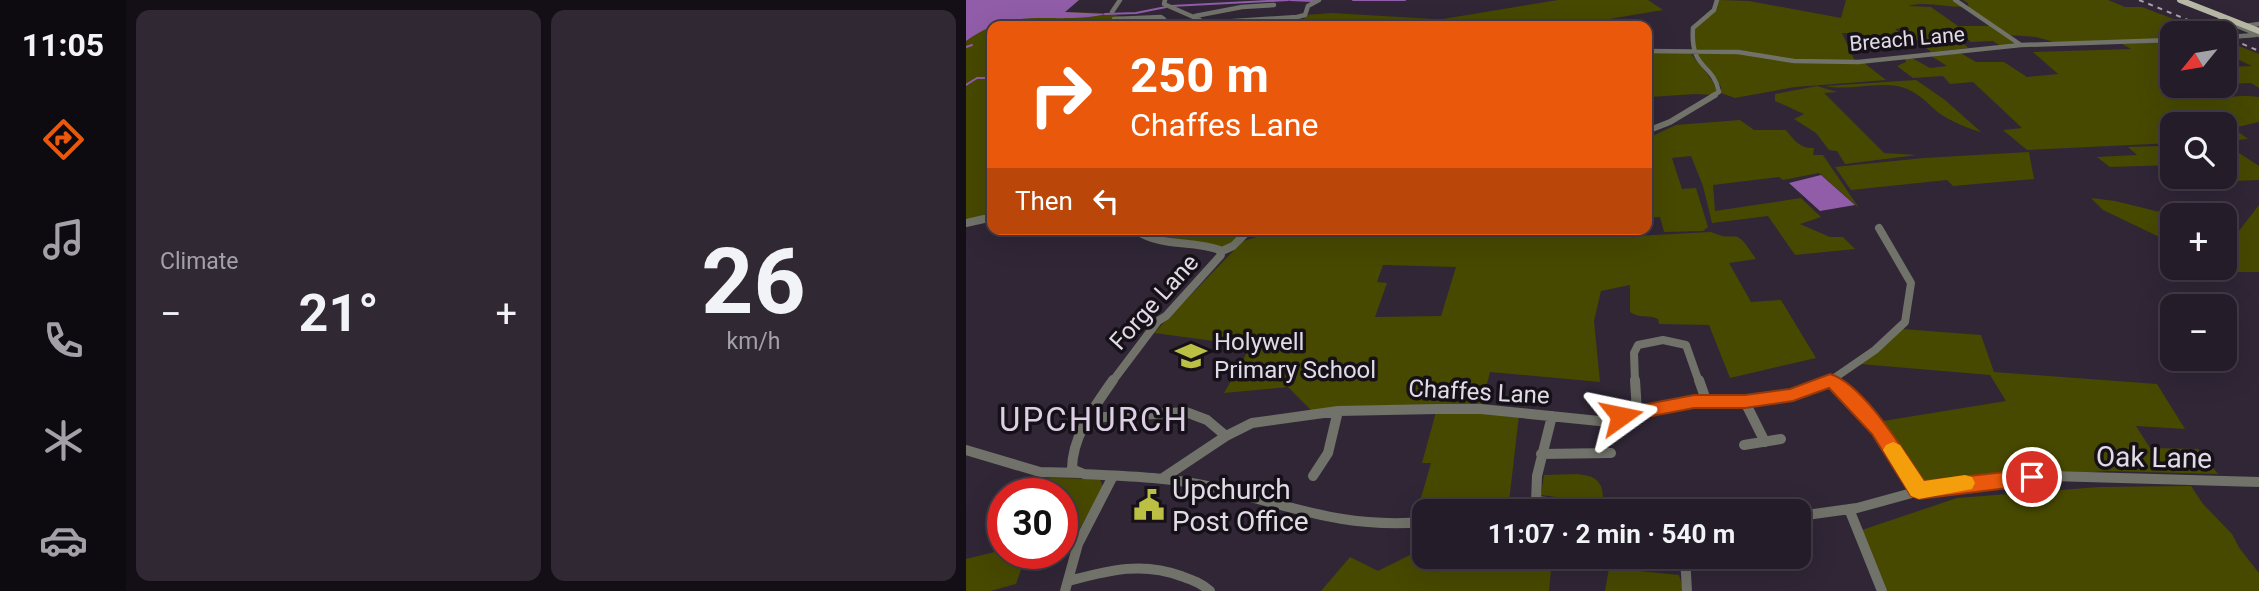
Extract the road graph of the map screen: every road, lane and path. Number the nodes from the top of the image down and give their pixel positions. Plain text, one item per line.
1 (1120, 0) edge
2 (1717, 0) edge
3 (1955, 0) edge
4 (2180, 0) edge
5 (1318, 1) edge
6 (1166, 4) edge
7 (1274, 5) dead end
8 (1112, 12) dead end
9 (1195, 16) junction
10 (1114, 19) dead end
11 (2220, 19) dead end
12 (1164, 21) edge
13 (1201, 21) edge
14 (1244, 21) edge
15 (2259, 24) edge
16 (2244, 26) junction
17 (2259, 34) edge
18 (2237, 36) edge
19 (2160, 40) edge
20 (2021, 45) junction
21 (1652, 51) edge
22 (1692, 51) junction
23 (1652, 129) edge
24 (987, 218) edge
25 (966, 223) edge
26 (1879, 228) dead end
27 (1142, 235) edge
28 (1244, 235) edge
29 (1220, 251) junction
30 (1830, 381) junction
31 (1706, 400) junction
32 (1745, 402) junction
33 (1338, 411) junction
34 (1637, 412) junction
35 (1552, 416) junction
36 (1090, 418) junction
37 (1226, 436) junction
38 (1781, 439) dead end
39 (1765, 442) junction
40 (1744, 445) dead end
41 (967, 451) edge
42 (1611, 453) dead end
43 (1541, 454) junction
44 (1074, 466) junction
45 (1318, 473) dead end
46 (1113, 476) junction
47 (1163, 478) junction
48 (2259, 482) edge
49 (1919, 490) junction
50 (1536, 499) edge
51 (1849, 509) junction
52 (1811, 514) edge
53 (1412, 523) edge
54 (1686, 569) edge
55 (1067, 586) edge
56 (1210, 591) edge
57 (1687, 591) edge
58 (1882, 591) edge

1 - 8 street
2 - 22 street
3 - 20 street
4 - 16 main road
5 - 14 street
6 - 9 street
7 - 9 street
9 - 13 street
10 - 12 street
11 - 17 street
15 - 16 street
16 - 17 main road
17 - 18 street
19 - 20 street, Breach Lane
20 - 22 street, Breach Lane
21 - 22 street, Breach Lane
22 - 23 street
24 - 25 street
26 - 30 street, Chaffes Lane
27 - 29 street, Forge Lane
28 - 29 street
29 - 36 street, Forge Lane
30 - 32 street, Chaffes Lane
30 - 49 street
31 - 32 street, Chaffes Lane
31 - 34 street, Chaffes Lane
31 - 34 street
32 - 39 street
33 - 35 street, Chaffes Lane
33 - 37 street, Chaffes Lane
33 - 45 street
34 - 35 street, Chaffes Lane
35 - 43 street
36 - 37 street
36 - 44 street, Forge Lane
37 - 47 street, Chaffes Lane
38 - 39 street
39 - 40 street
41 - 44 street
42 - 43 street
43 - 50 street
44 - 46 street
46 - 47 street
46 - 55 street
47 - 53 street
48 - 49 street, Oak Lane
49 - 51 street, Oak Lane
51 - 52 street, Oak Lane
51 - 58 street
54 - 57 street
55 - 56 street

